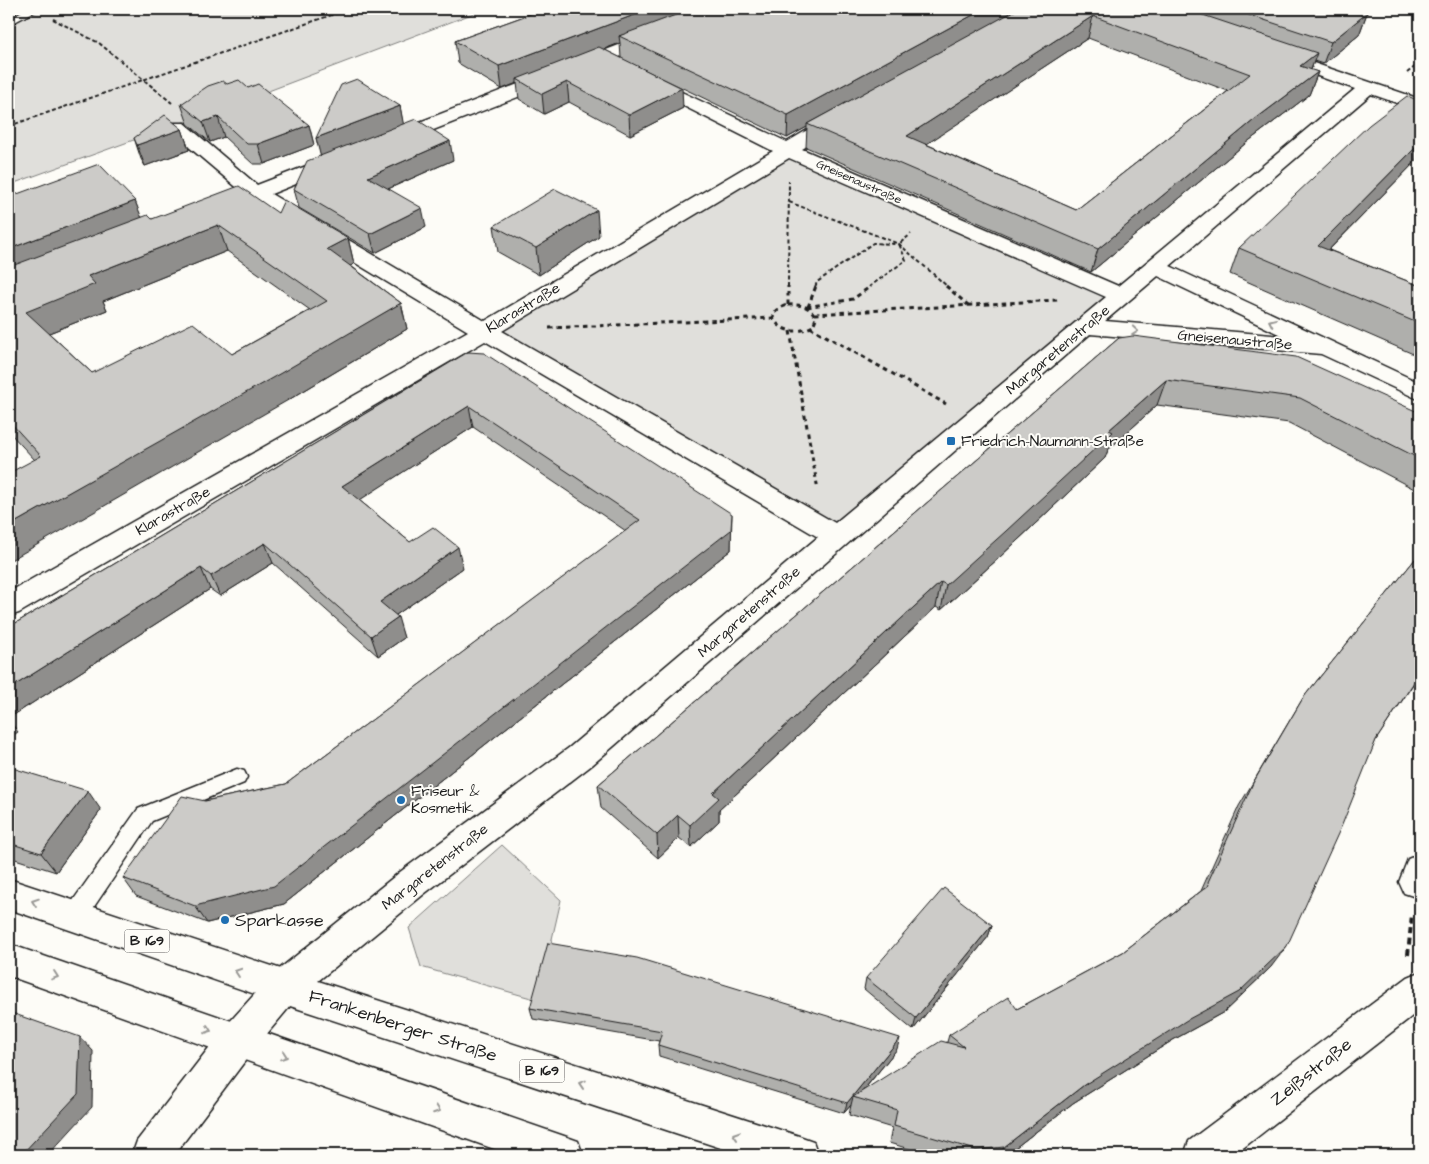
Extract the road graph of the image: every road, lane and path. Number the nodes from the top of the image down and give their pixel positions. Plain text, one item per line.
1 (34, 9) edge
2 (349, 9) edge
3 (719, 10) edge
4 (9, 22) edge
5 (1257, 49) edge
6 (601, 58) junction
7 (143, 79) junction
8 (1368, 87) junction
9 (1420, 106) edge
10 (854, 111) edge
11 (9, 126) edge
12 (177, 127) joint
13 (378, 145) edge
14 (785, 149) junction
15 (350, 156) edge
16 (255, 192) junction
17 (789, 202) junction
18 (228, 203) edge
19 (935, 215) junction
20 (899, 244) junction
21 (1155, 267) junction
22 (1122, 296) junction
23 (1063, 300) dead end
24 (788, 305) junction
25 (969, 305) junction
26 (807, 307) junction
27 (815, 314) junction
28 (773, 318) junction
29 (810, 327) junction
30 (1086, 327) junction
31 (545, 328) dead end
32 (485, 331) junction
33 (790, 331) junction
34 (1325, 347) junction
35 (1420, 392) edge
36 (949, 405) dead end
37 (837, 536) junction
38 (9, 605) edge
39 (237, 778) dead end
40 (1418, 875) edge
41 (9, 894) edge
42 (75, 916) junction
43 (9, 960) edge
44 (284, 987) junction
45 (1412, 994) edge
46 (238, 1040) junction
47 (151, 1155) edge
48 (564, 1155) edge
49 (799, 1155) edge
50 (1203, 1155) edge

1 - 4 lane
1 - 7 path
2 - 7 path
3 - 6 street
5 - 8 street
6 - 13 street
6 - 14 street, Gneisenaustraße
7 - 11 path
7 - 12 path
8 - 9 street
8 - 21 street, Margaretenstraße
10 - 14 street, Klarastraße
12 - 16 street
14 - 17 path
14 - 19 street, Gneisenaustraße
14 - 32 street, Klarastraße
15 - 16 street
16 - 18 street
16 - 32 street
17 - 20 path
17 - 24 path
19 - 20 path
19 - 22 street, Gneisenaustraße
20 - 25 path
20 - 26 path
20 - 26 path
21 - 22 street, Margaretenstraße
34 -> 21 street, Gneisenaustraße
22 - 30 street, Margaretenstraße
23 - 25 path
24 - 26 path
24 - 28 path
25 - 27 path
26 - 27 path
27 - 29 path
28 - 31 path
28 - 33 path
29 - 33 path
29 - 36 path
30 -> 34 street, Gneisenaustraße
30 - 37 street, Margaretenstraße
32 - 37 street
32 - 38 street, Klarastraße
33 - 37 path
34 - 35 street, Gneisenaustraße
37 - 44 street, Margaretenstraße
39 - 42 lane
40 - 45 path
42 -> 41 street, Frankenberger Straße / B 169
44 -> 42 street, Frankenberger Straße / B 169
43 -> 46 street
44 - 46 street, Margaretenstraße
49 -> 44 street, Frankenberger Straße / B 169
45 - 50 street, Zeißstraße
46 - 47 street, Margaretenstraße
46 -> 48 street

